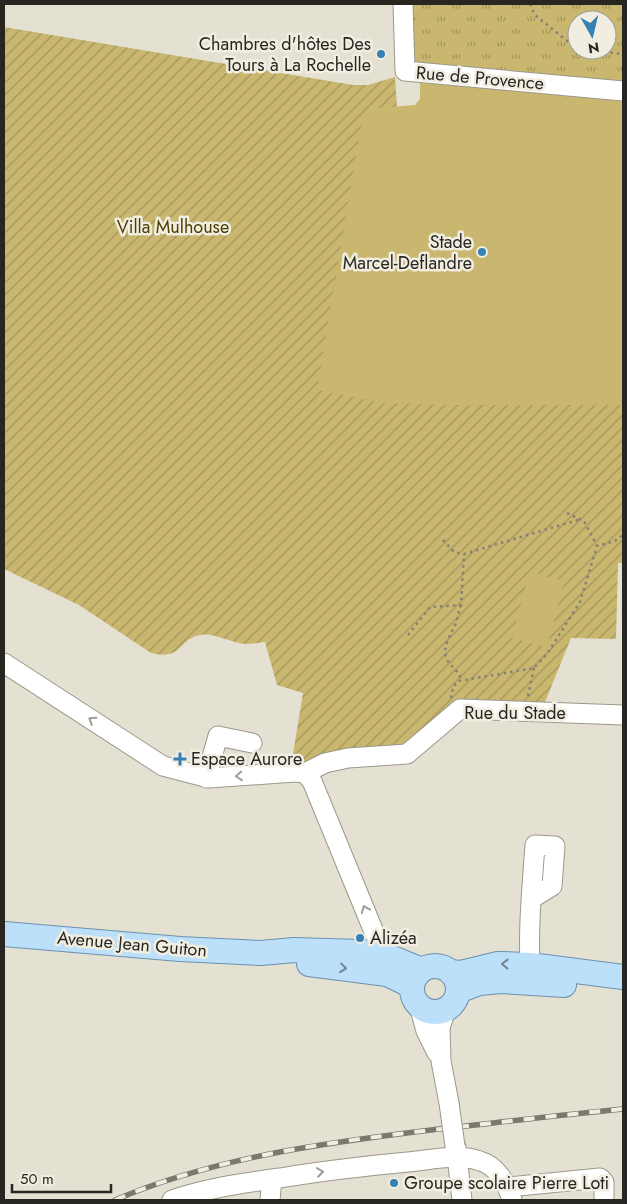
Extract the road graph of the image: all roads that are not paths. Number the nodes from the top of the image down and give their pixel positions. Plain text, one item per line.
1 (403, 4) edge
2 (623, 91) edge
3 (4, 663) edge
4 (623, 715) edge
5 (252, 743) dead end
6 (305, 773) junction
7 (206, 778) junction
8 (532, 899) dead end
9 (4, 934) edge
10 (261, 953) junction
11 (383, 954) junction
12 (531, 973) junction
13 (623, 977) edge
14 (623, 983) edge
15 (418, 987) junction
16 (451, 991) junction
17 (441, 1061) junction
18 (456, 1151) junction
19 (272, 1179) junction
20 (510, 1194) edge
21 (173, 1200) edge
22 (270, 1200) edge
23 (462, 1200) edge
24 (604, 1200) edge

1 - 2 street, Rue de Provence
7 -> 3 street
4 - 6 street, Rue du Stade
5 - 7 street
6 -> 7 street
11 -> 6 street
8 - 12 street
9 - 10 main road, Avenue Jean Guiton
10 - 11 main road, Avenue Jean Guiton
10 -> 15 main road, Avenue Jean Guiton
11 - 15 main road, Avenue Jean Guiton
12 - 13 main road
12 - 14 main road
12 - 16 main road
15 - 16 main road
15 - 16 main road
15 - 17 street
16 - 17 street
17 - 18 street, bridge
19 -> 18 street
18 - 20 street
18 - 23 street
19 - 21 street
19 - 22 street
20 - 24 street

